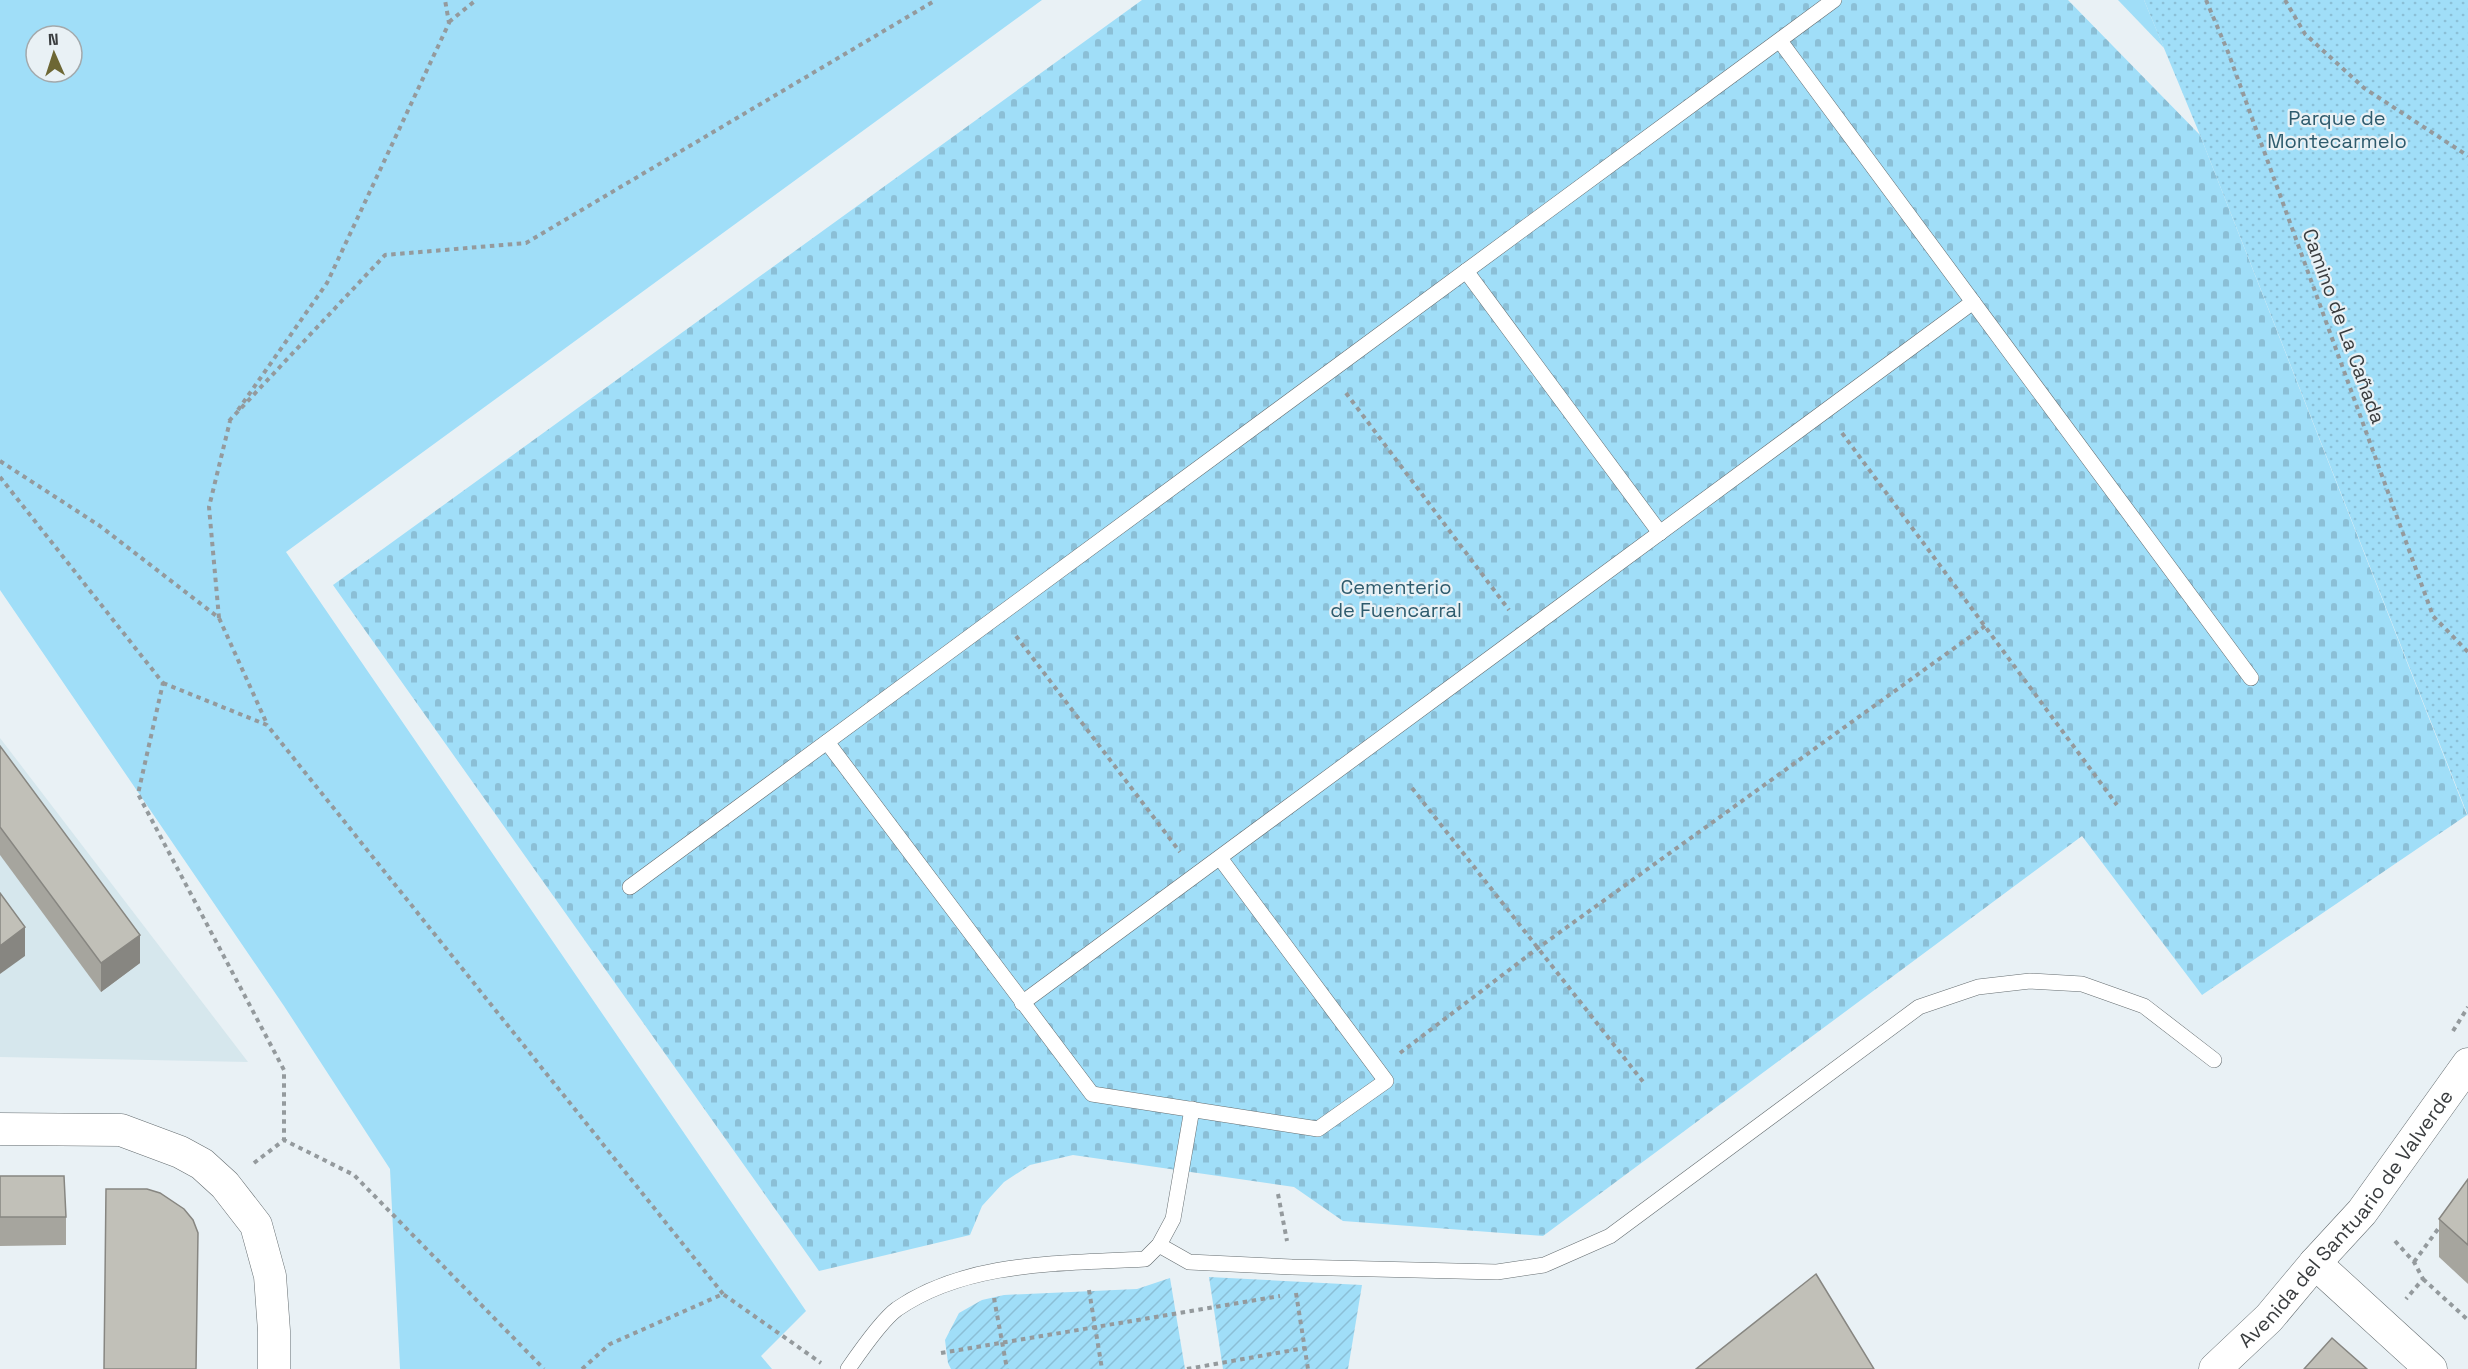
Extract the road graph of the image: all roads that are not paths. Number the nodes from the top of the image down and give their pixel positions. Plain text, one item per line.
1 (1834, 0) edge
2 (1780, 41) junction
3 (1466, 271) junction
4 (1973, 302) junction
5 (1660, 533) junction
6 (2251, 678) dead end
7 (827, 742) junction
8 (1220, 858) junction
9 (630, 887) dead end
10 (1022, 1003) junction
11 (2214, 1060) dead end
12 (2468, 1064) edge
13 (1192, 1109) junction
14 (0, 1129) edge
15 (1159, 1245) junction
16 (2314, 1263) junction
17 (274, 1369) edge
18 (848, 1369) edge
19 (2216, 1369) edge
20 (2431, 1369) edge

1 - 2 lane
2 - 3 lane
2 - 4 lane
3 - 5 lane
3 - 7 lane
4 - 5 lane
4 - 6 lane
5 - 8 lane
7 - 9 lane
7 - 10 lane
8 - 10 lane
8 - 13 lane
10 - 13 lane
11 - 15 lane
12 - 16 street, Avenida del Santuario de Valverde
13 - 15 lane
14 - 17 street
15 - 18 lane
16 - 19 street, Avenida del Santuario de Valverde
16 - 20 street

